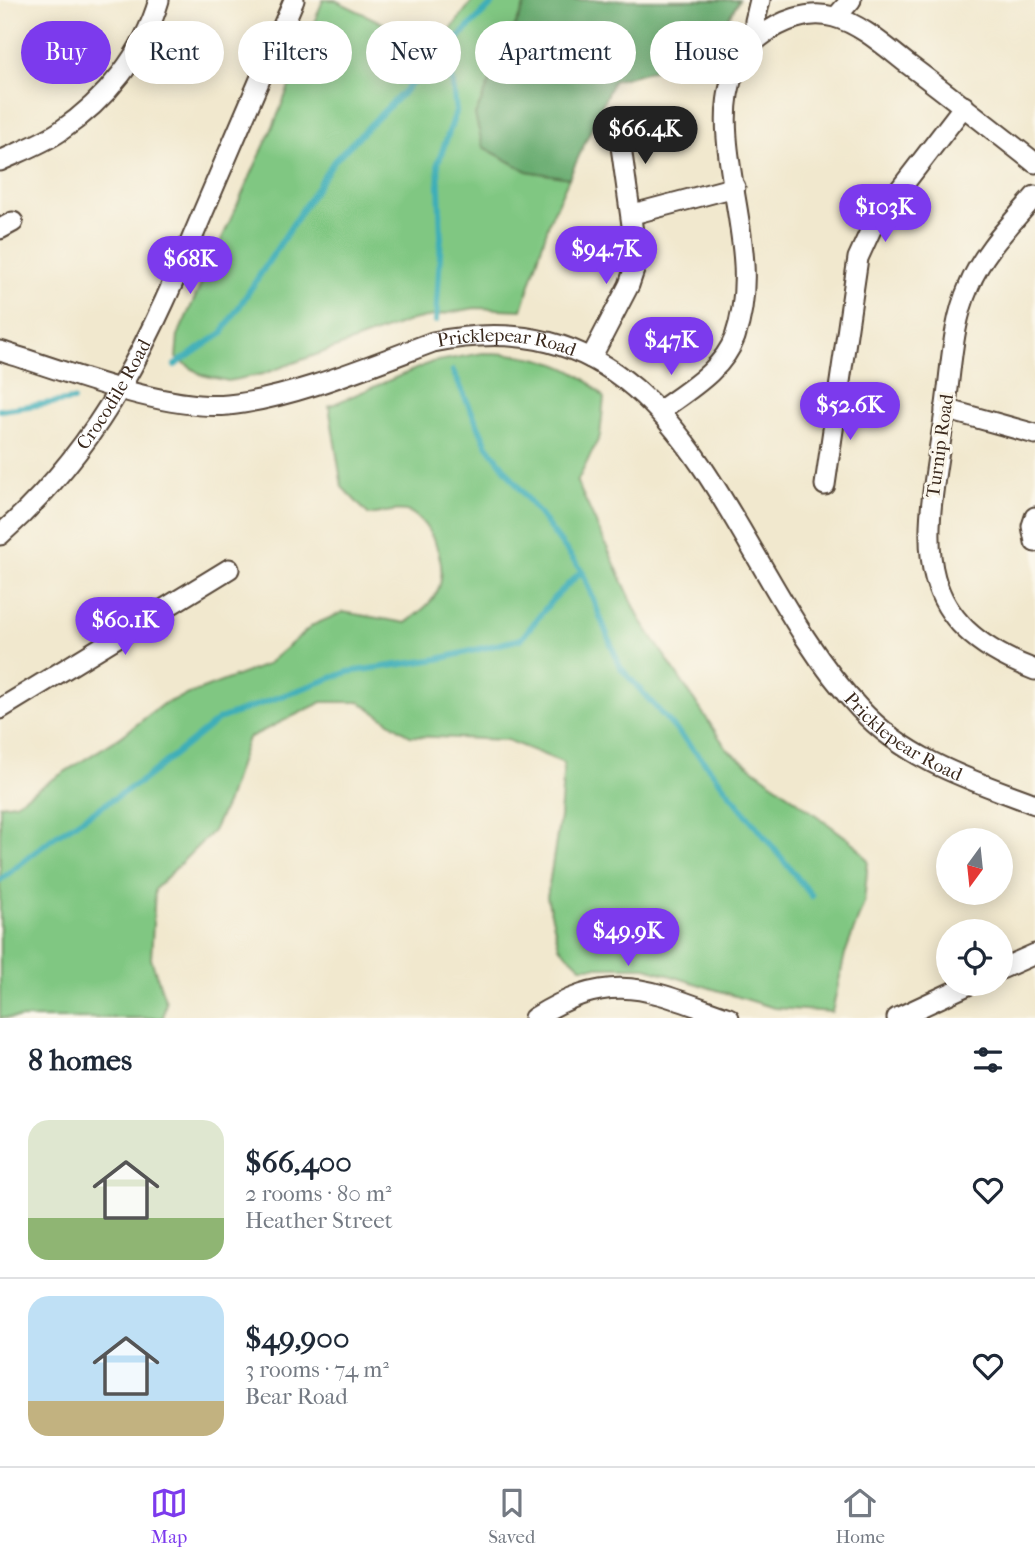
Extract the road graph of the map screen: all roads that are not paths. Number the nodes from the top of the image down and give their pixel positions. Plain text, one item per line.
1 (159, 0) edge
2 (294, 0) edge
3 (760, 0) edge
4 (851, 0) edge
5 (836, 17) junction
6 (755, 21) edge
7 (763, 34) edge
8 (731, 84) edge
9 (964, 106) junction
10 (618, 125) dead end
11 (0, 161) edge
12 (1035, 163) edge
13 (735, 187) junction
14 (1035, 196) edge
15 (633, 214) junction
16 (0, 351) edge
17 (591, 358) junction
18 (123, 388) junction
19 (946, 409) junction
20 (661, 411) junction
21 (1035, 434) edge
22 (825, 485) dead end
23 (1035, 517) edge
24 (0, 535) edge
25 (1035, 542) edge
26 (229, 569) dead end
27 (1035, 670) edge
28 (0, 709) edge
29 (1035, 804) edge
30 (1035, 954) edge
31 (1013, 964) edge
32 (944, 996) edge
33 (534, 1018) edge
34 (729, 1018) edge
35 (897, 1018) edge

1 - 11 street
2 - 18 street, Crocodile Road
3 - 6 street
4 - 5 street
5 - 7 street
5 - 9 street
8 - 13 street
9 - 12 street
9 - 22 street
10 - 15 street
13 - 15 street
13 - 20 street
14 - 19 street, Turnip Road
15 - 17 street
16 - 18 street, Pricklepear Road
17 - 18 street, Pricklepear Road
17 - 20 street, Pricklepear Road
18 - 24 street, Crocodile Road
19 - 21 street
19 - 27 street, Turnip Road
20 - 29 street, Pricklepear Road
23 - 25 street
26 - 28 street
30 - 31 street
32 - 35 street
33 - 34 street

